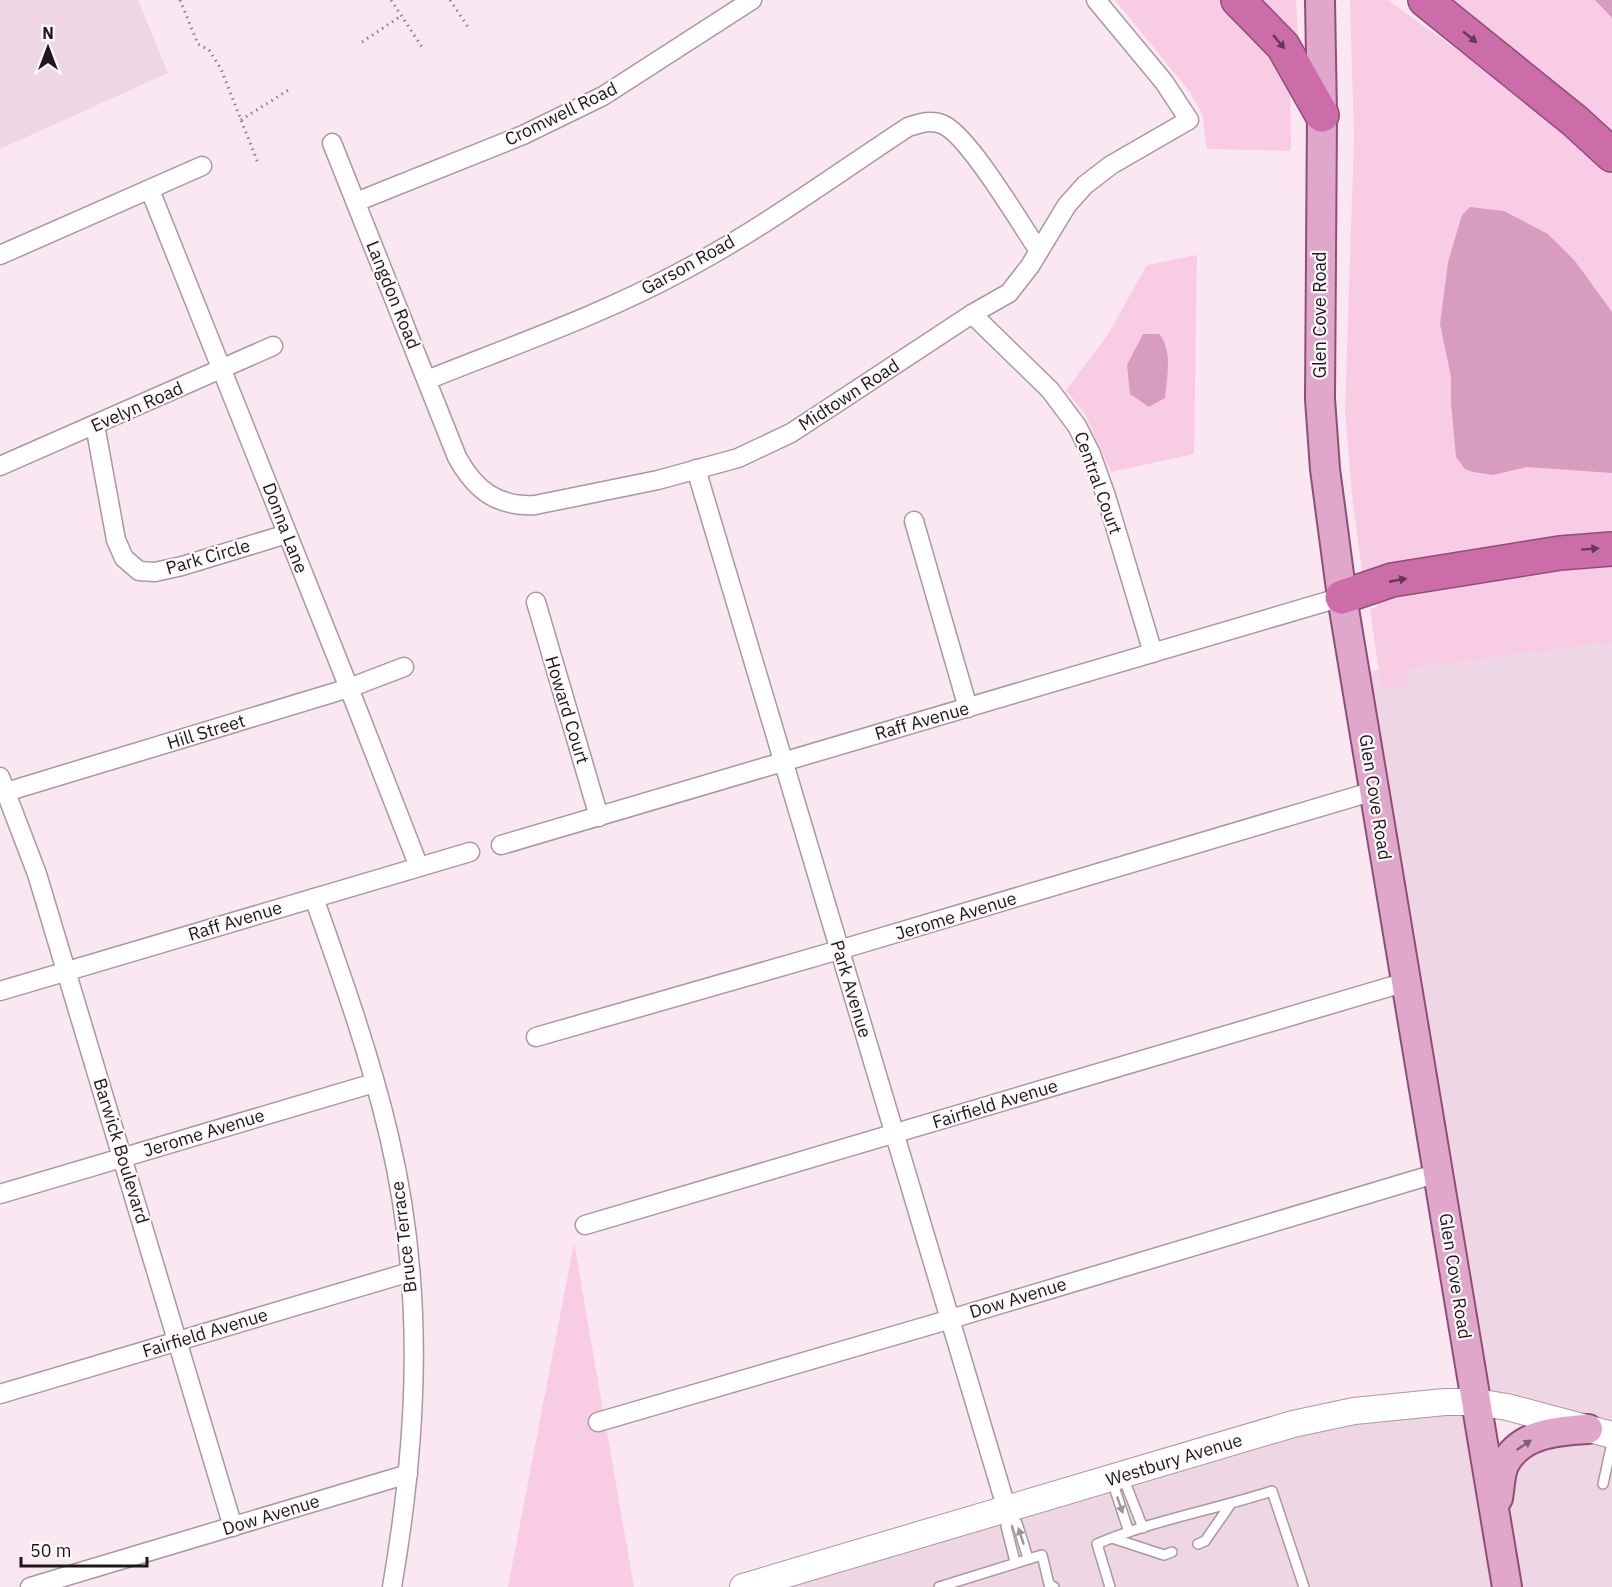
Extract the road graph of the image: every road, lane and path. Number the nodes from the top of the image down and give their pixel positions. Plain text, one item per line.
1 (180, 0) edge
2 (391, 0) edge
3 (450, 0) edge
4 (752, 0) edge
5 (1096, 0) edge
6 (1238, 0) edge
7 (1320, 0) edge
8 (1425, 0) edge
9 (401, 16) junction
10 (468, 27) dead end
11 (362, 42) dead end
12 (424, 50) dead end
13 (290, 89) dead end
14 (1322, 115) junction
15 (241, 120) junction
16 (332, 143) dead end
17 (1612, 155) edge
18 (258, 163) dead end
19 (202, 166) dead end
20 (150, 190) junction
21 (356, 202) junction
22 (1039, 251) junction
23 (0, 255) edge
24 (972, 314) junction
25 (273, 346) dead end
26 (222, 369) junction
27 (427, 380) junction
28 (95, 425) junction
29 (454, 447) joint
30 (0, 466) edge
31 (696, 469) junction
32 (914, 521) dead end
33 (287, 534) junction
34 (1612, 549) edge
35 (1342, 597) junction
36 (536, 602) dead end
37 (1153, 653) junction
38 (404, 667) dead end
39 (349, 688) junction
40 (968, 708) junction
41 (783, 762) junction
42 (3, 785) edge
43 (1374, 791) junction
44 (599, 817) junction
45 (501, 845) dead end
46 (470, 852) dead end
47 (419, 867) junction
48 (314, 898) junction
49 (839, 950) junction
50 (67, 971) junction
51 (1406, 982) junction
52 (0, 991) edge
53 (536, 1037) dead end
54 (374, 1083) junction
55 (894, 1134) junction
56 (123, 1158) junction
57 (1438, 1173) junction
58 (0, 1194) edge
59 (585, 1225) dead end
60 (410, 1272) junction
61 (949, 1319) junction
62 (177, 1341) junction
63 (0, 1394) edge
64 (1476, 1402) junction
65 (598, 1422) dead end
66 (1604, 1435) edge
67 (1609, 1469) edge
68 (408, 1474) junction
69 (1117, 1477) junction
70 (1603, 1484) dead end
71 (1230, 1505) junction
72 (1008, 1513) junction
73 (1496, 1515) junction
74 (233, 1527) junction
75 (1143, 1528) junction
76 (1129, 1532) junction
77 (1112, 1538) junction
78 (1198, 1544) dead end
79 (1172, 1552) dead end
80 (1028, 1558) junction
81 (1016, 1562) junction
82 (1050, 1586) edge
83 (30, 1587) edge
84 (392, 1587) edge
85 (743, 1587) edge
86 (939, 1587) edge
87 (1110, 1587) edge
88 (1304, 1587) edge
89 (1507, 1587) edge

1 - 15 path
2 - 9 path
3 - 10 path
4 - 21 street, Cromwell Road
5 - 22 street, Midtown Road
6 -> 14 highway
7 - 14 main road, Glen Cove Road
8 -> 17 highway
9 - 11 path
9 - 12 path
13 - 15 path
14 - 35 main road, Glen Cove Road
15 - 18 path
16 - 21 street, Langdon Road
19 - 20 street
20 - 23 street
20 - 26 street, Donna Lane
21 - 27 street, Langdon Road
22 - 24 street, Midtown Road
22 - 27 street, Garson Road
24 - 31 street, Midtown Road
24 - 37 street, Central Court
25 - 26 street, Evelyn Road
26 - 28 street, Evelyn Road
26 - 33 street, Donna Lane
27 - 29 street, Langdon Road
28 - 30 street, Evelyn Road
28 - 33 street, Park Circle
29 - 31 street, Midtown Road
31 - 41 street, Park Avenue
32 - 40 street
33 - 39 street, Donna Lane
35 -> 34 highway
35 - 37 street, Raff Avenue
35 - 43 main road, Glen Cove Road
36 - 44 street, Howard Court
37 - 40 street, Raff Avenue
38 - 39 street, Hill Street
39 - 42 street, Hill Street
39 - 47 street, Donna Lane
40 - 41 street, Raff Avenue
41 - 44 street, Raff Avenue
41 - 49 street, Park Avenue
42 - 50 street, Barwick Boulevard
43 - 49 street, Jerome Avenue
43 - 51 main road, Glen Cove Road
44 - 45 street, Raff Avenue
46 - 47 street, Raff Avenue
47 - 48 street, Raff Avenue
48 - 50 street, Raff Avenue
48 - 54 street, Bruce Terrace
49 - 53 street, Jerome Avenue
49 - 55 street, Park Avenue
50 - 52 street, Raff Avenue
50 - 56 street, Barwick Boulevard
51 - 55 street, Fairfield Avenue
51 - 57 main road, Glen Cove Road
54 - 56 street, Jerome Avenue
54 - 60 street, Bruce Terrace
55 - 59 street, Fairfield Avenue
55 - 61 street, Park Avenue
56 - 58 street, Jerome Avenue
56 - 62 street, Barwick Boulevard
57 - 61 street, Dow Avenue
57 - 64 main road, Glen Cove Road
60 - 62 street, Fairfield Avenue
60 - 68 street, Bruce Terrace
61 - 65 street, Dow Avenue
61 - 72 street, Park Avenue
62 - 63 street, Fairfield Avenue
62 - 74 street, Barwick Boulevard
64 - 66 main road, Westbury Avenue
64 - 69 main road, Westbury Avenue
64 - 73 main road, Glen Cove Road
66 - 67 lane
73 -> 66 main road
67 - 70 lane
68 - 74 street, Dow Avenue
68 - 84 street, Bruce Terrace
69 - 72 main road, Westbury Avenue
69 - 75 lane
69 -> 76 lane
71 - 75 lane
71 - 78 lane
71 - 88 lane
80 -> 72 lane
72 - 81 lane
72 - 85 main road, Westbury Avenue
73 - 89 main road, Glen Cove Road
74 - 83 street, Dow Avenue
75 - 76 lane
76 - 77 lane
77 - 79 lane
77 - 87 lane
80 - 81 lane
80 - 82 lane
81 - 86 lane

